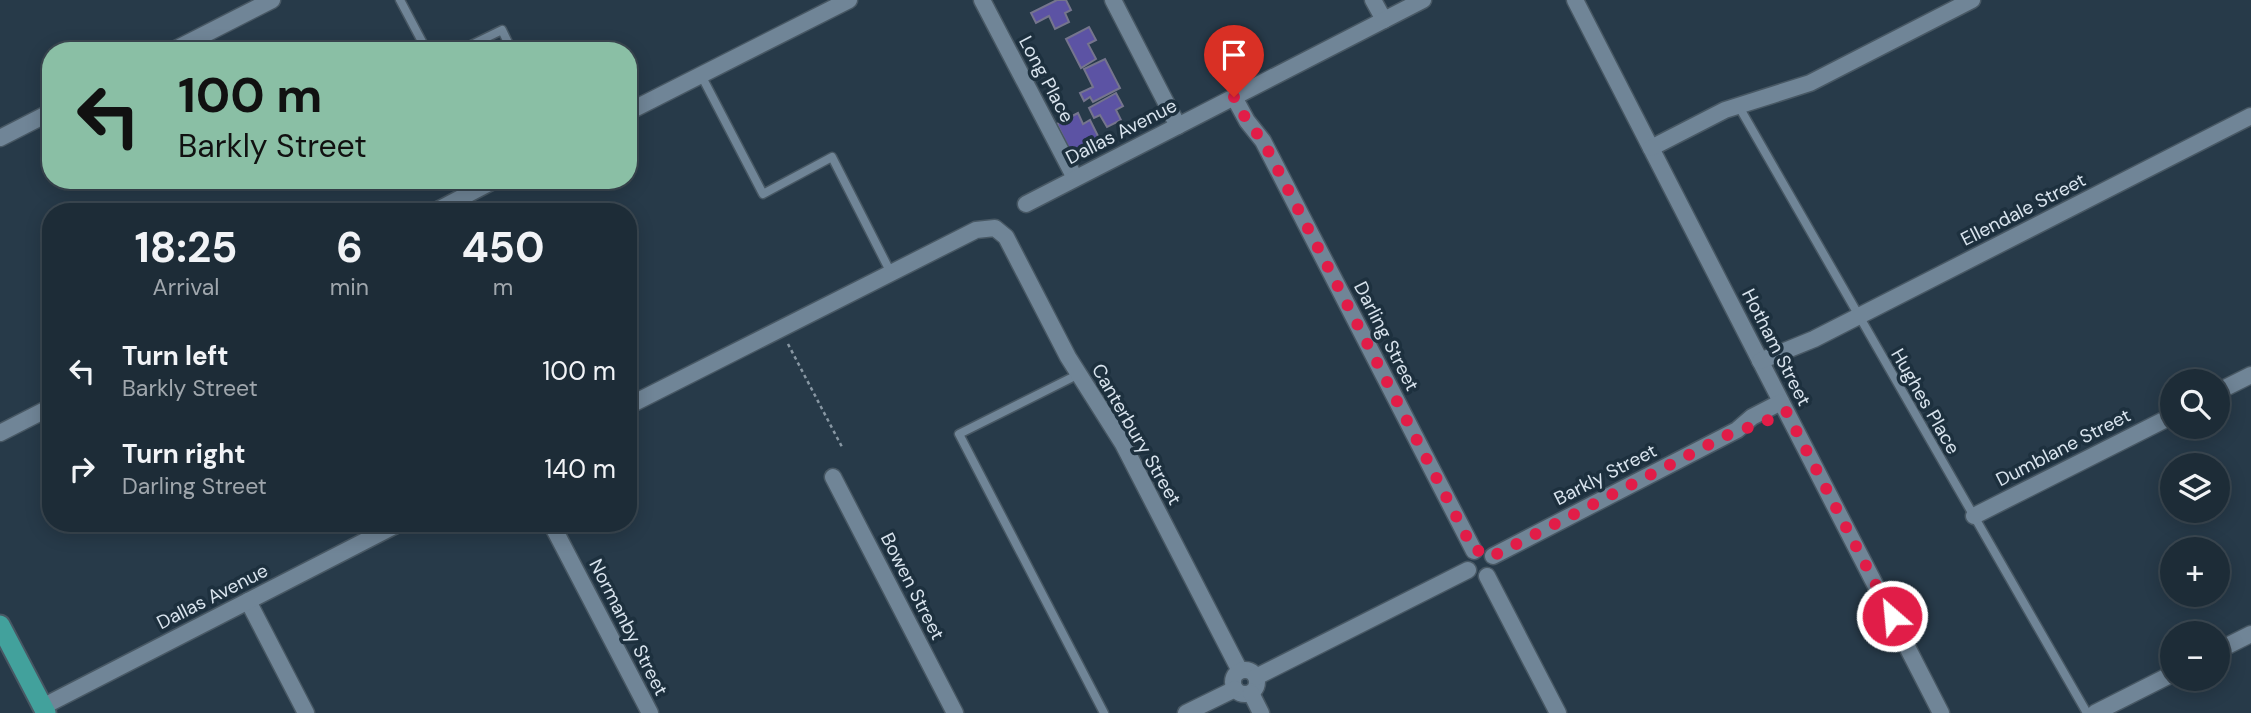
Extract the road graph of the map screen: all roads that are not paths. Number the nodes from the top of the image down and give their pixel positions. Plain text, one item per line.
1 (272, 0) edge
2 (400, 0) edge
3 (849, 0) edge
4 (982, 0) edge
5 (1113, 0) edge
6 (1373, 0) edge
7 (1423, 0) edge
8 (1575, 0) edge
9 (1972, 0) edge
10 (1384, 20) junction
11 (190, 42) edge
12 (422, 42) edge
13 (477, 42) edge
14 (508, 42) edge
15 (701, 75) junction
16 (1239, 94) junction
17 (1738, 105) junction
18 (637, 108) edge
19 (2251, 116) edge
20 (42, 117) edge
21 (1178, 126) junction
22 (0, 138) edge
23 (1651, 148) junction
24 (1075, 178) junction
25 (478, 189) edge
26 (451, 203) edge
27 (1026, 204) dead end
28 (891, 273) junction
29 (1860, 316) junction
30 (1762, 366) junction
31 (1079, 374) junction
32 (2251, 375) edge
33 (2230, 386) edge
34 (637, 401) edge
35 (1784, 407) junction
36 (42, 412) edge
37 (2160, 421) edge
38 (0, 433) edge
39 (834, 477) dead end
40 (1974, 516) junction
41 (382, 532) edge
42 (556, 532) edge
43 (1474, 551) junction
44 (1493, 556) junction
45 (1468, 570) junction
46 (1487, 576) junction
47 (248, 601) junction
48 (0, 625) edge
49 (2251, 634) edge
50 (2230, 644) edge
51 (1240, 671) junction
52 (1256, 677) junction
53 (2160, 680) edge
54 (1243, 691) junction
55 (44, 710) edge
56 (306, 713) edge
57 (650, 713) edge
58 (955, 713) edge
59 (1104, 713) edge
60 (1186, 713) edge
61 (1261, 713) edge
62 (1558, 713) edge
63 (1941, 713) edge
64 (2087, 713) edge
65 (2095, 713) edge

1 - 11 street
2 - 12 lane
3 - 15 street
4 - 24 street, Long Place
5 - 21 street
6 - 10 street
7 - 10 street, Dallas Avenue
8 - 23 street, Hotham Street
9 - 17 street
10 - 16 street, Dallas Avenue
13 - 14 lane
15 - 18 street
15 - 28 lane
16 - 21 street, Dallas Avenue
16 - 43 street, Darling Street
17 - 23 street
17 - 29 lane, Hughes Place
19 - 29 street, Ellendale Street
20 - 22 street
21 - 24 street, Dallas Avenue
23 - 30 street, Hotham Street
24 - 27 street, Dallas Avenue
25 - 26 street
28 - 31 street, Canterbury Street
28 - 34 street
29 - 30 street, Ellendale Street
29 - 40 lane, Hughes Place
30 - 35 street, Hotham Street
31 - 51 street, Canterbury Street
31 - 59 lane
32 - 33 street
35 - 44 street, Barkly Street
35 - 63 street, Hotham Street
36 - 38 street
37 - 40 street, Dumblane Street
39 - 58 street, Bowen Street
40 - 64 lane, Hughes Place
41 - 47 street, Dallas Avenue
42 - 57 street, Normanby Street
43 - 44 street
43 - 45 street
44 - 46 street
45 - 46 street
45 - 52 street
46 - 62 street
47 - 55 street, Dallas Avenue
47 - 56 street
48 - 55 highway
49 - 50 street
51 - 52 street
51 - 54 street
52 - 54 street
53 - 65 street
54 - 60 street
54 - 61 street

